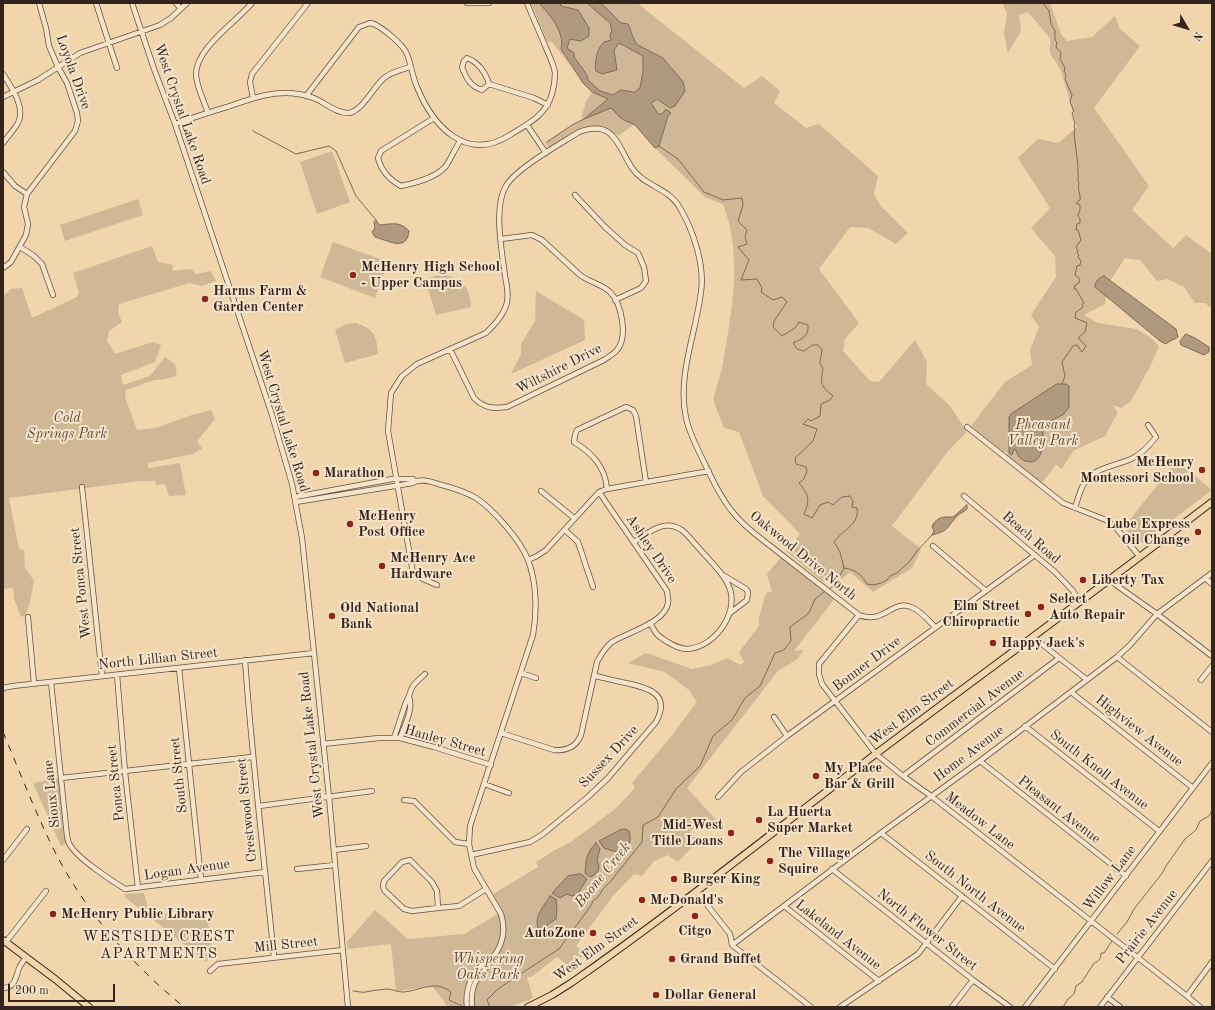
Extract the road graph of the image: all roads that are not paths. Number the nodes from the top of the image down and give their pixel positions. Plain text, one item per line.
1 (39, 3) edge
2 (96, 3) edge
3 (132, 3) edge
4 (176, 3) edge
5 (187, 3) edge
6 (252, 3) edge
7 (308, 3) edge
8 (467, 3) edge
9 (489, 3) edge
10 (527, 3) edge
11 (181, 9) junction
12 (142, 32) junction
13 (109, 43) junction
14 (410, 66) junction
15 (58, 67) junction
16 (117, 68) dead end
17 (3, 74) edge
18 (489, 84) junction
19 (13, 90) junction
20 (306, 96) junction
21 (3, 97) edge
22 (253, 98) junction
23 (548, 106) junction
24 (208, 113) junction
25 (434, 118) junction
26 (175, 124) junction
27 (527, 125) junction
28 (460, 141) junction
29 (3, 142) edge
30 (546, 153) junction
31 (3, 172) edge
32 (27, 194) junction
33 (575, 195) dead end
34 (501, 238) junction
35 (20, 247) junction
36 (3, 268) edge
37 (53, 295) dead end
38 (615, 300) junction
39 (450, 349) junction
40 (1148, 425) dead end
41 (967, 427) dead end
42 (709, 471) junction
43 (396, 479) junction
44 (415, 481) junction
45 (646, 482) junction
46 (397, 485) junction
47 (82, 488) dead end
48 (607, 489) junction
49 (541, 491) dead end
50 (599, 492) junction
51 (964, 496) dead end
52 (295, 499) junction
53 (1212, 502) edge
54 (1075, 508) junction
55 (574, 518) junction
56 (565, 530) junction
57 (634, 542) junction
58 (933, 546) dead end
59 (1035, 555) junction
60 (1140, 557) junction
61 (528, 560) junction
62 (1212, 573) edge
63 (721, 574) junction
64 (1205, 578) junction
65 (1111, 579) junction
66 (1212, 584) edge
67 (437, 585) dead end
68 (593, 587) dead end
69 (985, 590) junction
70 (1080, 602) junction
71 (729, 614) junction
72 (1157, 614) junction
73 (858, 615) junction
74 (28, 617) dead end
75 (650, 623) junction
76 (935, 627) junction
77 (1033, 637) junction
78 (314, 652) junction
79 (1212, 656) edge
80 (1117, 657) junction
81 (1059, 658) junction
82 (244, 660) junction
83 (1212, 666) edge
84 (179, 668) junction
85 (521, 673) junction
86 (425, 674) dead end
87 (116, 675) junction
88 (102, 676) junction
89 (595, 676) junction
90 (536, 678) dead end
91 (1086, 679) junction
92 (1201, 680) dead end
93 (51, 682) junction
94 (34, 684) junction
95 (4, 688) edge
96 (1071, 692) junction
97 (409, 698) junction
98 (834, 701) junction
99 (774, 717) dead end
100 (1025, 726) junction
101 (1212, 732) edge
102 (501, 733) junction
103 (787, 736) junction
104 (394, 738) junction
105 (400, 738) junction
106 (323, 744) junction
107 (876, 754) junction
108 (252, 757) junction
109 (980, 761) junction
110 (1212, 763) edge
111 (190, 764) junction
112 (491, 765) junction
113 (125, 772) junction
114 (903, 776) junction
115 (61, 778) junction
116 (484, 784) junction
117 (1193, 788) junction
118 (372, 792) dead end
119 (509, 793) dead end
120 (931, 796) junction
121 (329, 797) junction
122 (718, 797) dead end
123 (404, 800) dead end
124 (259, 806) junction
125 (27, 829) dead end
126 (1159, 831) junction
127 (881, 833) junction
128 (469, 844) junction
129 (366, 846) dead end
130 (334, 850) junction
131 (471, 854) junction
132 (3, 860) edge
133 (1212, 861) edge
134 (335, 865) junction
135 (297, 869) dead end
136 (832, 869) junction
137 (265, 872) junction
138 (1126, 876) junction
139 (201, 879) junction
140 (114, 882) joint
141 (138, 888) junction
142 (486, 889) junction
143 (46, 891) dead end
144 (697, 892) junction
145 (962, 896) junction
146 (784, 906) junction
147 (438, 908) junction
148 (1091, 921) junction
149 (5, 941) edge
150 (926, 943) junction
151 (732, 944) junction
152 (343, 950) junction
153 (26, 957) junction
154 (274, 957) junction
155 (1138, 957) junction
156 (1212, 962) edge
157 (487, 964) junction
158 (1055, 969) junction
159 (210, 971) dead end
160 (973, 980) junction
161 (879, 981) junction
162 (3, 988) edge
163 (1187, 996) junction
164 (1107, 997) junction
165 (536, 1006) edge
166 (89, 1007) edge
167 (347, 1007) edge
168 (467, 1007) edge
169 (472, 1007) edge
170 (528, 1007) edge
171 (811, 1007) edge
172 (840, 1007) edge
173 (952, 1007) edge
174 (1010, 1007) edge
175 (1025, 1007) edge
176 (1100, 1007) edge
177 (1120, 1007) edge
178 (1200, 1007) edge

1 - 15 street, Loyola Drive
2 - 13 street
3 - 12 street, West Crystal Lake Road
4 - 11 street
5 - 11 street
6 - 24 street
7 - 22 street
8 - 9 street
10 - 23 street
11 - 12 street
12 - 13 street
12 - 26 street, West Crystal Lake Road
13 - 15 street
13 - 16 street
14 - 20 street
14 - 20 street
14 - 25 street
15 - 19 street
15 - 32 street, Loyola Drive
17 - 19 street
18 - 18 street
18 - 23 street
19 - 21 street
19 - 29 street
20 - 22 street
22 - 24 street
23 - 27 street
24 - 26 street
25 - 28 street
25 - 28 street
26 - 52 street, West Crystal Lake Road
27 - 28 street
27 - 30 street
30 - 34 street
30 - 42 street, Oakwood Drive North
31 - 32 street
32 - 35 street
33 - 38 street
34 - 38 street, Wiltshire Drive
34 - 39 street
35 - 36 street
35 - 37 street
38 - 39 street, Wiltshire Drive
39 - 43 street
40 - 54 street
41 - 54 street
42 - 45 street
42 - 73 street, Oakwood Drive North
43 - 44 street
43 - 46 street
43 - 52 street
44 - 46 street
44 - 61 street
45 - 48 street
45 - 48 street
46 - 52 street
46 - 67 street
47 - 88 street, West Ponca Street
48 - 50 street
49 - 55 street
50 - 55 street
50 - 57 street, Ashley Drive
51 - 59 street, Beach Road
52 - 78 street, West Crystal Lake Road
53 - 60 main road, West Elm Street
54 - 60 street
55 - 56 street
56 - 61 street
56 - 68 street
57 - 63 street
57 - 75 street, Ashley Drive
58 - 69 street
59 - 69 street, Bonner Drive
59 - 70 street, Beach Road
60 - 65 main road, West Elm Street
61 - 85 street
62 - 64 street, Home Avenue
63 - 71 street
63 - 71 street
64 - 66 street
64 - 72 street, Home Avenue
65 - 70 main road, West Elm Street
65 - 72 street
69 - 76 street, Bonner Drive
70 - 77 main road, West Elm Street
71 - 75 street
72 - 79 street
72 - 80 street, Home Avenue
73 - 76 street
73 - 98 street, Meadow Lane
74 - 94 street
75 - 89 street, Ashley Drive
76 - 98 street, Bonner Drive
77 - 81 street
77 - 107 main road, West Elm Street
78 - 82 street, North Lillian Street
78 - 106 street, West Crystal Lake Road
80 - 91 street, Home Avenue
80 - 101 street
81 - 91 street
81 - 114 street, Commercial Avenue
82 - 84 street, North Lillian Street
82 - 108 street, Crestwood Street
83 - 92 street
84 - 87 street, North Lillian Street
84 - 111 street, South Street
85 - 90 street
85 - 102 street
86 - 97 street
87 - 88 street, North Lillian Street
87 - 113 street, Ponca Street
88 - 93 street, North Lillian Street
89 - 102 street, Ashley Drive
89 - 131 street, Sussex Drive
91 - 96 street, Home Avenue
93 - 94 street, North Lillian Street
93 - 115 street, Sioux Lane
94 - 95 street, North Lillian Street
96 - 100 street, Home Avenue
96 - 117 street, Highview Avenue
97 - 104 street
97 - 105 street
98 - 103 street, Bonner Drive
98 - 107 street, Meadow Lane
99 - 103 street
100 - 109 street, Home Avenue
100 - 126 street, South Knoll Avenue
102 - 112 street
103 - 122 street, Bonner Drive
104 - 105 street, Hanley Street
104 - 106 street, Hanley Street
105 - 112 street, Hanley Street
106 - 121 street, West Crystal Lake Road
107 - 114 street, Meadow Lane
107 - 144 main road, West Elm Street
108 - 111 street
108 - 124 street, Crestwood Street
109 - 120 street, Home Avenue
109 - 138 street, Pleasant Avenue
110 - 117 street, Willow Lane
111 - 113 street
111 - 139 street, South Street
112 - 116 street
113 - 115 street
113 - 141 street, Ponca Street
114 - 120 street, Meadow Lane
115 - 140 street, Sioux Lane
116 - 119 street
116 - 128 street
117 - 126 street, Willow Lane
118 - 121 street
120 - 127 street, Home Avenue
120 - 148 street, Meadow Lane
121 - 124 street
121 - 130 street, West Crystal Lake Road
123 - 128 street
124 - 137 street, Crestwood Street
125 - 132 street
126 - 138 street, Willow Lane
127 - 136 street, Home Avenue
127 - 145 street, South North Avenue
128 - 131 street
129 - 130 street
130 - 134 street, West Crystal Lake Road
131 - 142 street
133 - 155 street, Prairie Avenue
134 - 135 street
134 - 152 street, West Crystal Lake Road
136 - 146 street, Home Avenue
136 - 150 street, North Flower Street
137 - 139 street, Logan Avenue
137 - 154 street, Crestwood Street
138 - 148 street, Willow Lane
139 - 141 street, Logan Avenue
140 - 141 street, Logan Avenue
142 - 147 street
142 - 157 street
143 - 149 street
144 - 151 street
144 - 165 main road, West Elm Street
145 - 150 street
145 - 158 street, South North Avenue
146 - 151 street, Home Avenue
146 - 161 street, Lakeland Avenue
147 - 147 street
148 - 155 street, Meadow Lane
148 - 158 street, Willow Lane
149 - 153 main road
150 - 160 street, North Flower Street
150 - 161 street
151 - 171 street
152 - 154 street, Mill Street
152 - 167 street, West Crystal Lake Road
153 - 162 street
153 - 166 main road
154 - 159 street, Mill Street
155 - 163 street, Meadow Lane
155 - 164 street, Prairie Avenue
156 - 163 street
157 - 168 street
157 - 169 street
158 - 175 street, Willow Lane
160 - 173 street
160 - 174 street, North Flower Street
161 - 172 street
163 - 178 street, Meadow Lane
164 - 176 street, Prairie Avenue
164 - 177 street
165 - 170 main road, West Elm Street

